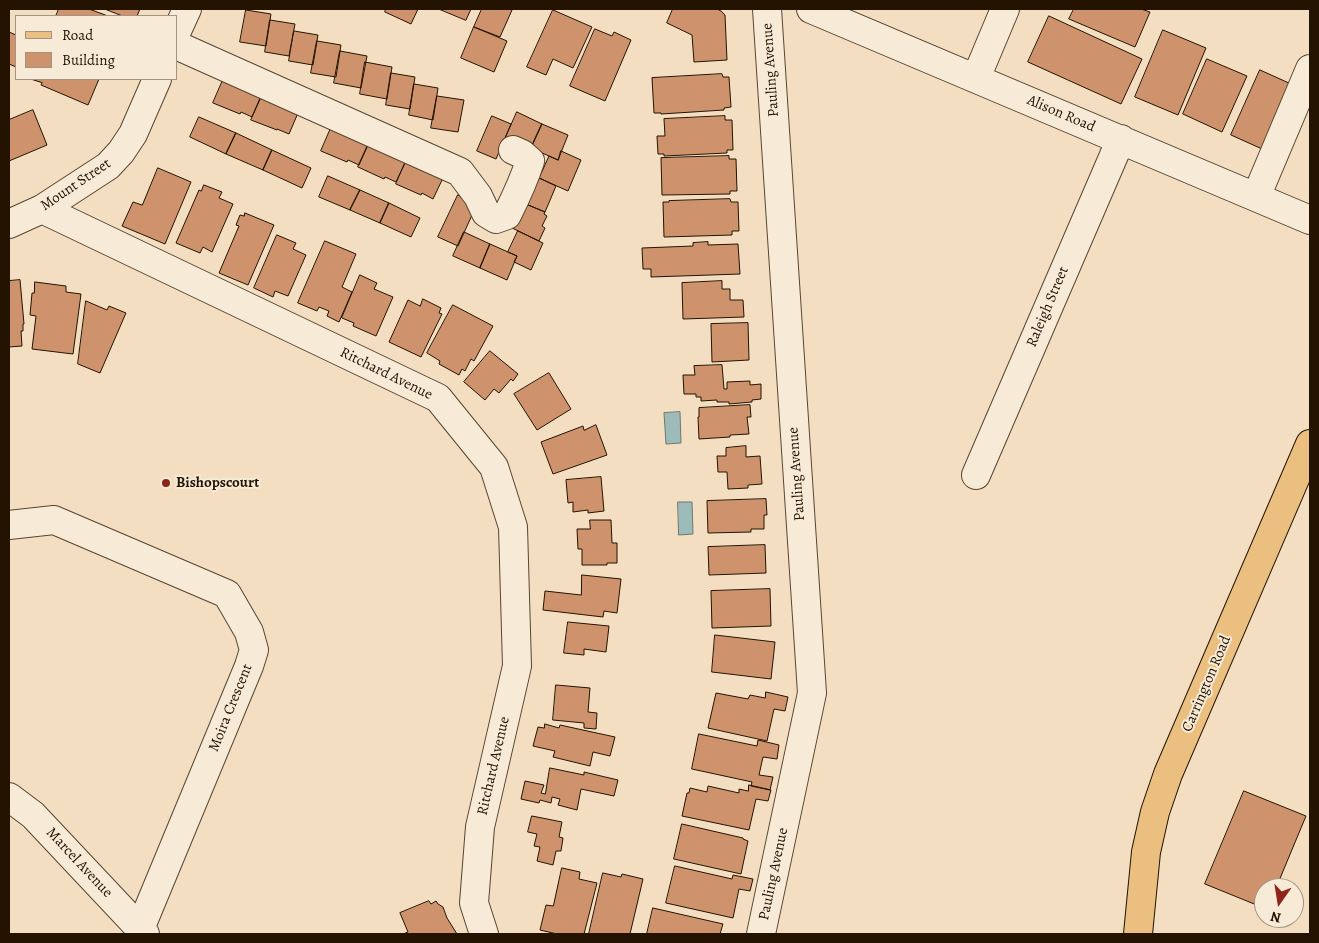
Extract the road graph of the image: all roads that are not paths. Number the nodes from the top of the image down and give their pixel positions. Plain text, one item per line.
1 (187, 9) edge
2 (767, 9) edge
3 (811, 9) edge
4 (1005, 9) edge
5 (178, 29) edge
6 (178, 46) edge
7 (1310, 69) edge
8 (976, 78) junction
9 (157, 80) edge
10 (1121, 139) junction
11 (513, 150) dead end
12 (1256, 197) junction
13 (42, 209) junction
14 (1310, 220) edge
15 (9, 224) edge
16 (1310, 444) edge
17 (976, 474) dead end
18 (9, 525) edge
19 (9, 797) edge
20 (142, 932) edge
21 (484, 934) edge
22 (762, 934) edge
23 (1138, 934) edge

1 - 5 street
2 - 22 street, Pauling Avenue
3 - 8 street, Alison Road
4 - 8 street
6 - 11 street
7 - 12 street
8 - 10 street, Alison Road
9 - 13 street, Mount Street
10 - 12 street, Alison Road
10 - 17 street, Raleigh Street
12 - 14 street, Alison Road
13 - 15 street, Mount Street
13 - 21 street, Ritchard Avenue
16 - 23 main road, Carrington Road
18 - 20 street, Moira Crescent
19 - 20 street, Marcel Avenue

